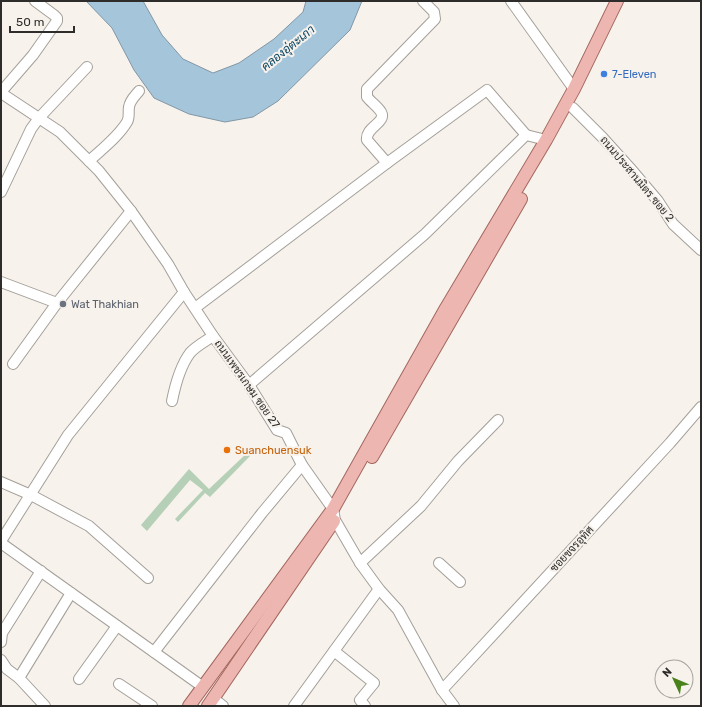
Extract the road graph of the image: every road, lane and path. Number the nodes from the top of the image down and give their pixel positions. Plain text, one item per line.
1 (35, 1) edge
2 (423, 1) edge
3 (511, 1) edge
4 (617, 1) edge
5 (624, 1) edge
6 (87, 66) dead end
7 (574, 88) junction
8 (139, 91) dead end
9 (1, 92) edge
10 (573, 108) junction
11 (39, 118) junction
12 (526, 136) junction
13 (546, 140) junction
14 (89, 161) junction
15 (387, 163) junction
16 (529, 177) junction
17 (1, 192) edge
18 (131, 211) junction
19 (701, 250) edge
20 (1, 282) edge
21 (184, 292) junction
22 (57, 303) junction
23 (195, 308) junction
24 (213, 336) junction
25 (13, 364) dead end
26 (249, 385) junction
27 (172, 401) dead end
28 (701, 407) edge
29 (498, 420) dead end
30 (302, 465) junction
31 (1, 482) edge
32 (31, 495) junction
33 (334, 515) junction
34 (1, 542) edge
35 (360, 562) junction
36 (438, 563) dead end
37 (41, 571) junction
38 (148, 578) dead end
39 (460, 582) dead end
40 (379, 588) junction
41 (71, 593) junction
42 (117, 626) junction
43 (1, 642) edge
44 (334, 651) junction
45 (154, 652) junction
46 (1, 660) edge
47 (19, 678) junction
48 (79, 679) dead end
49 (119, 684) dead end
50 (203, 687) junction
51 (442, 690) junction
52 (215, 704) edge
53 (45, 706) edge
54 (152, 706) edge
55 (189, 706) edge
56 (294, 706) edge
57 (366, 706) edge
58 (454, 706) edge

1 - 9 street
2 - 15 street
3 - 7 street
4 - 7 main road
5 - 10 main road
6 - 11 street
7 - 13 main road
8 - 14 street
9 - 11 street, ถนนเพชรเกษม ซอย 27
10 - 16 main road
10 - 19 street, ถนนประสานมิตร ซอย 2
11 - 14 street, ถนนเพชรเกษม ซอย 27
11 - 17 street
12 - 13 street
12 - 15 street
12 - 26 street
13 - 16 main road
14 - 18 street, ถนนเพชรเกษม ซอย 27
15 - 23 street
16 - 33 main road
18 - 21 street, ถนนเพชรเกษม ซอย 27
18 - 22 street
20 - 22 street
21 - 23 street, ถนนเพชรเกษม ซอย 27
21 - 32 street
22 - 25 street
23 - 24 street, ถนนเพชรเกษม ซอย 27
24 - 26 street, ถนนเพชรเกษม ซอย 27
24 - 27 street
26 - 30 street, ถนนเพชรเกษม ซอย 27
28 - 51 street, ซอยขจรอุทิศ
29 - 35 street
30 - 33 street, ถนนเพชรเกษม ซอย 27
30 - 45 street
31 - 32 street
32 - 34 street
32 - 38 street
33 - 35 street, ถนนเพชรเกษม ซอย 27
33 - 50 main road
33 - 52 main road
34 - 37 street
35 - 40 street, ถนนเพชรเกษม ซอย 27
36 - 39 street
37 - 41 street
37 - 43 street
40 - 44 street
40 - 51 street, ถนนเพชรเกษม ซอย 27
41 - 42 street
41 - 47 street
42 - 45 street
42 - 48 street
44 - 56 street
44 - 57 street
45 - 50 street
46 - 47 street
47 - 53 street
49 - 54 street
50 - 55 main road
51 - 58 street, ถนนเพชรเกษม ซอย 27

